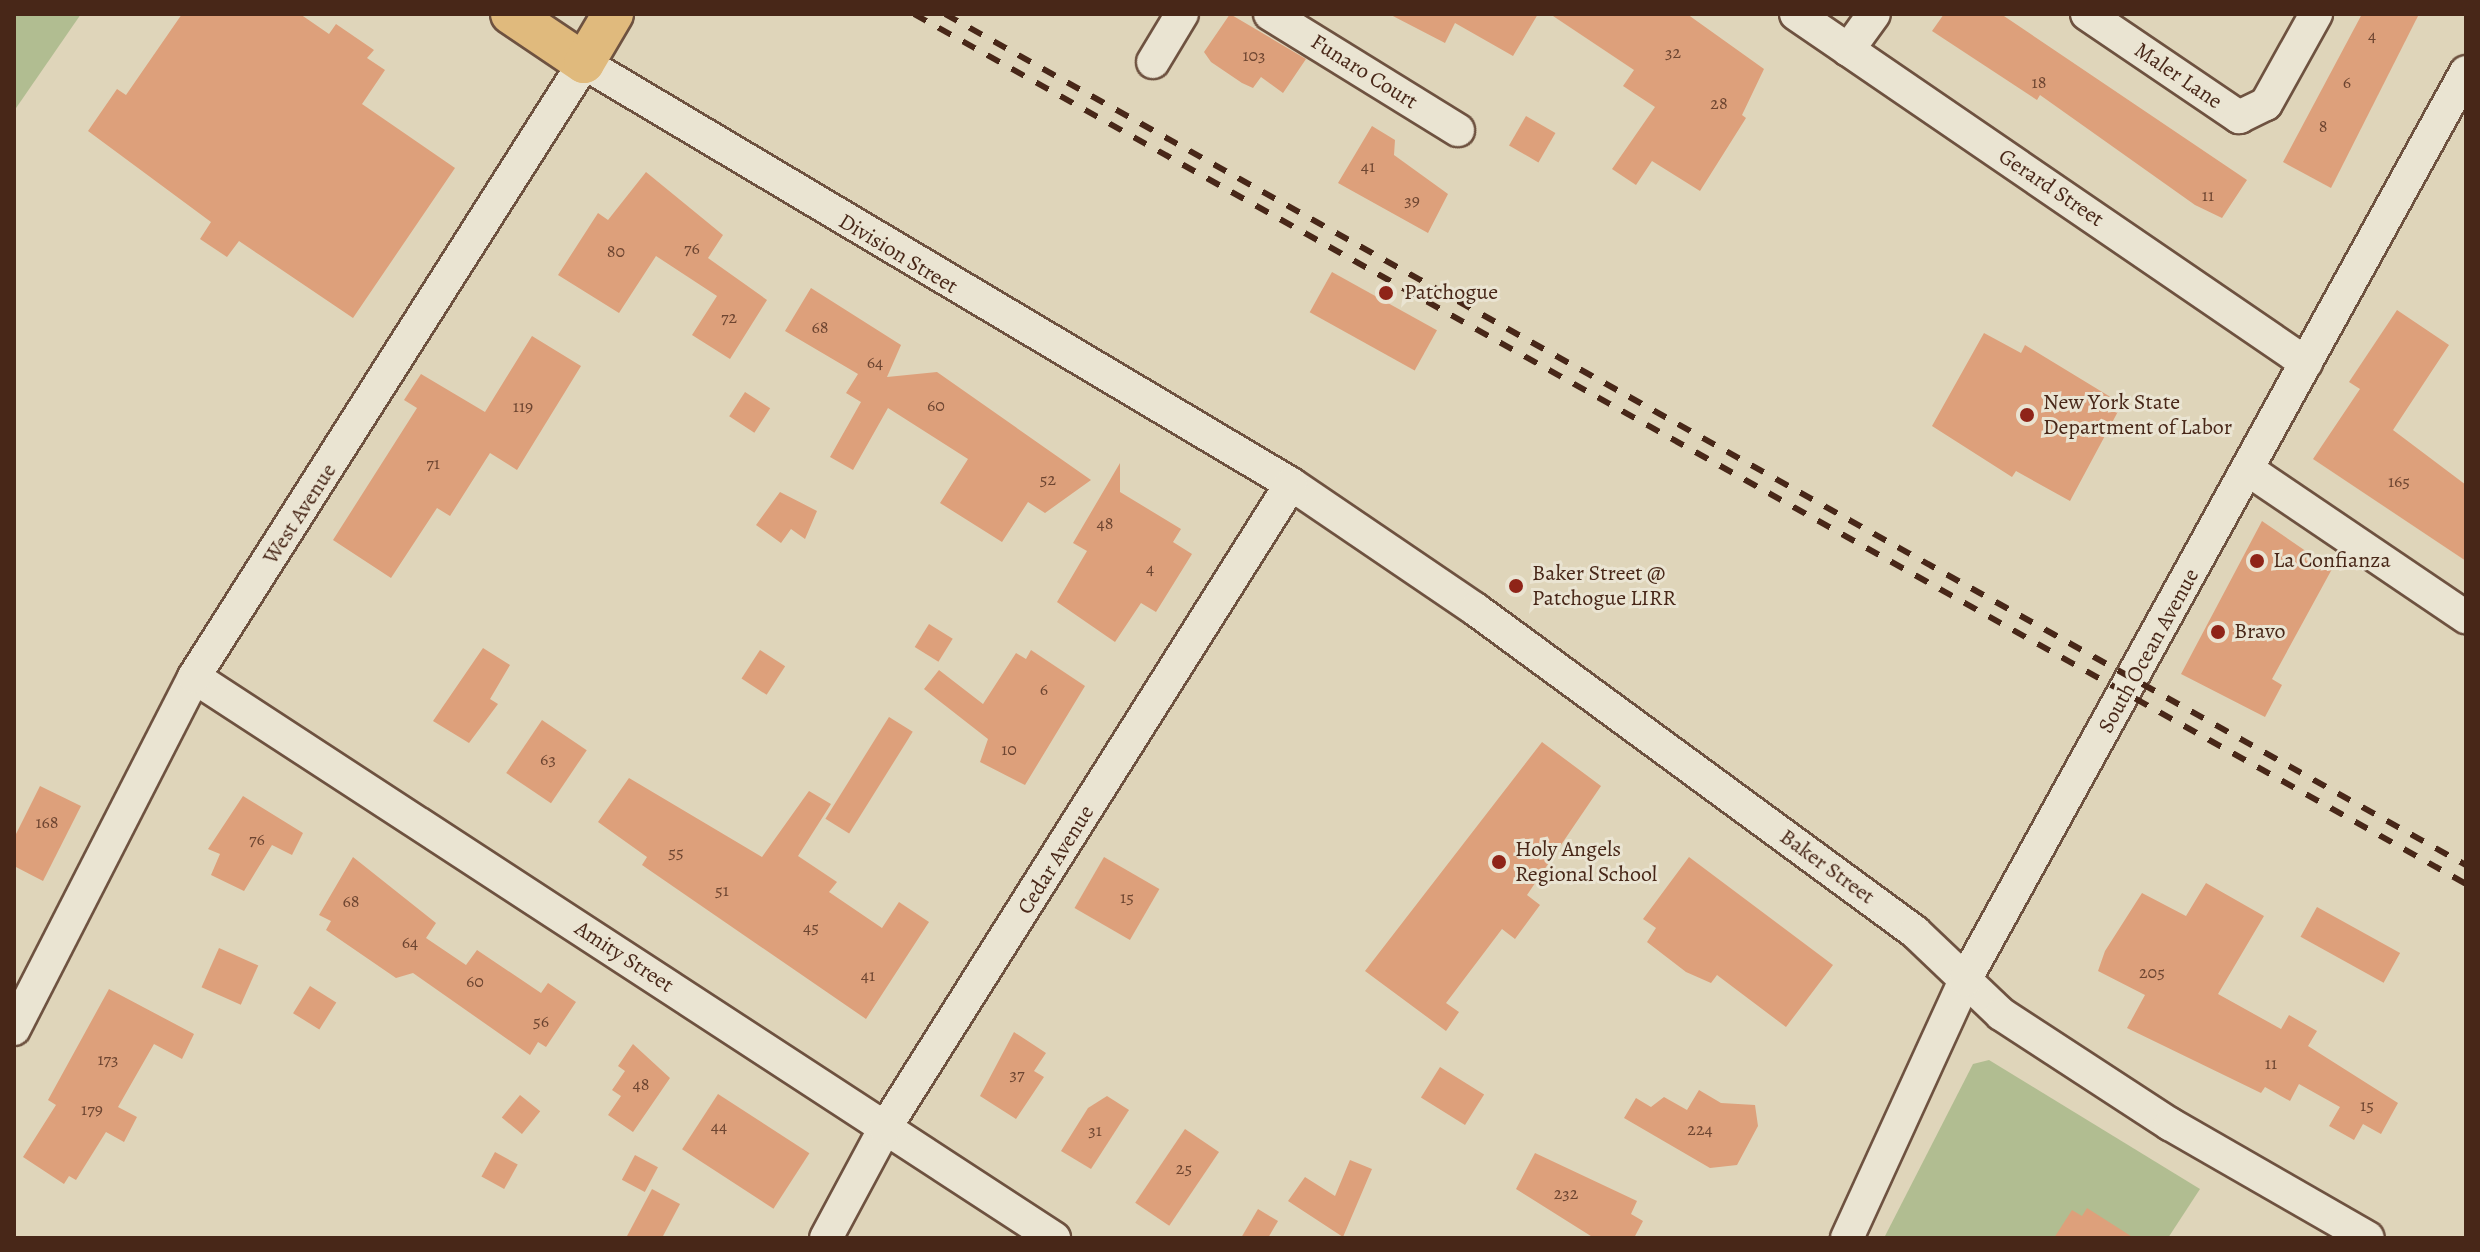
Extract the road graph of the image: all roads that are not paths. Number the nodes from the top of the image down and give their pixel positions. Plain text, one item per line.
1 (511, 14) edge
2 (613, 14) edge
3 (1182, 14) edge
4 (1270, 14) edge
5 (1796, 14) edge
6 (1874, 14) edge
7 (2087, 14) edge
8 (2316, 14) edge
9 (1848, 50) junction
10 (1153, 62) dead end
11 (584, 63) junction
12 (2466, 72) edge
13 (1458, 130) dead end
14 (2306, 363) junction
15 (2250, 471) junction
16 (1291, 484) junction
17 (2466, 617) edge
18 (194, 677) junction
19 (1965, 980) junction
20 (14, 1029) edge
21 (885, 1128) junction
22 (826, 1238) edge
23 (1054, 1238) edge
24 (1847, 1238) edge
25 (2368, 1238) edge

1 - 11 main road, Division Street
2 - 11 main road, West Avenue
3 - 10 street
4 - 13 street, Funaro Court
5 - 9 street, Gerard Street
6 - 9 street
7 - 8 street, Maler Lane
9 - 14 street, Gerard Street
11 - 16 street, Division Street
11 - 18 street, West Avenue
12 - 14 street, South Ocean Avenue
14 - 15 street, South Ocean Avenue
15 - 17 street
15 - 19 street, South Ocean Avenue
16 - 19 street, Baker Street
16 - 21 street, Cedar Avenue
18 - 20 street, West Avenue
18 - 21 street, Amity Street
19 - 24 street, South Ocean Avenue
19 - 25 street, Baker Street
21 - 22 street, Cedar Avenue
21 - 23 street, Amity Street

